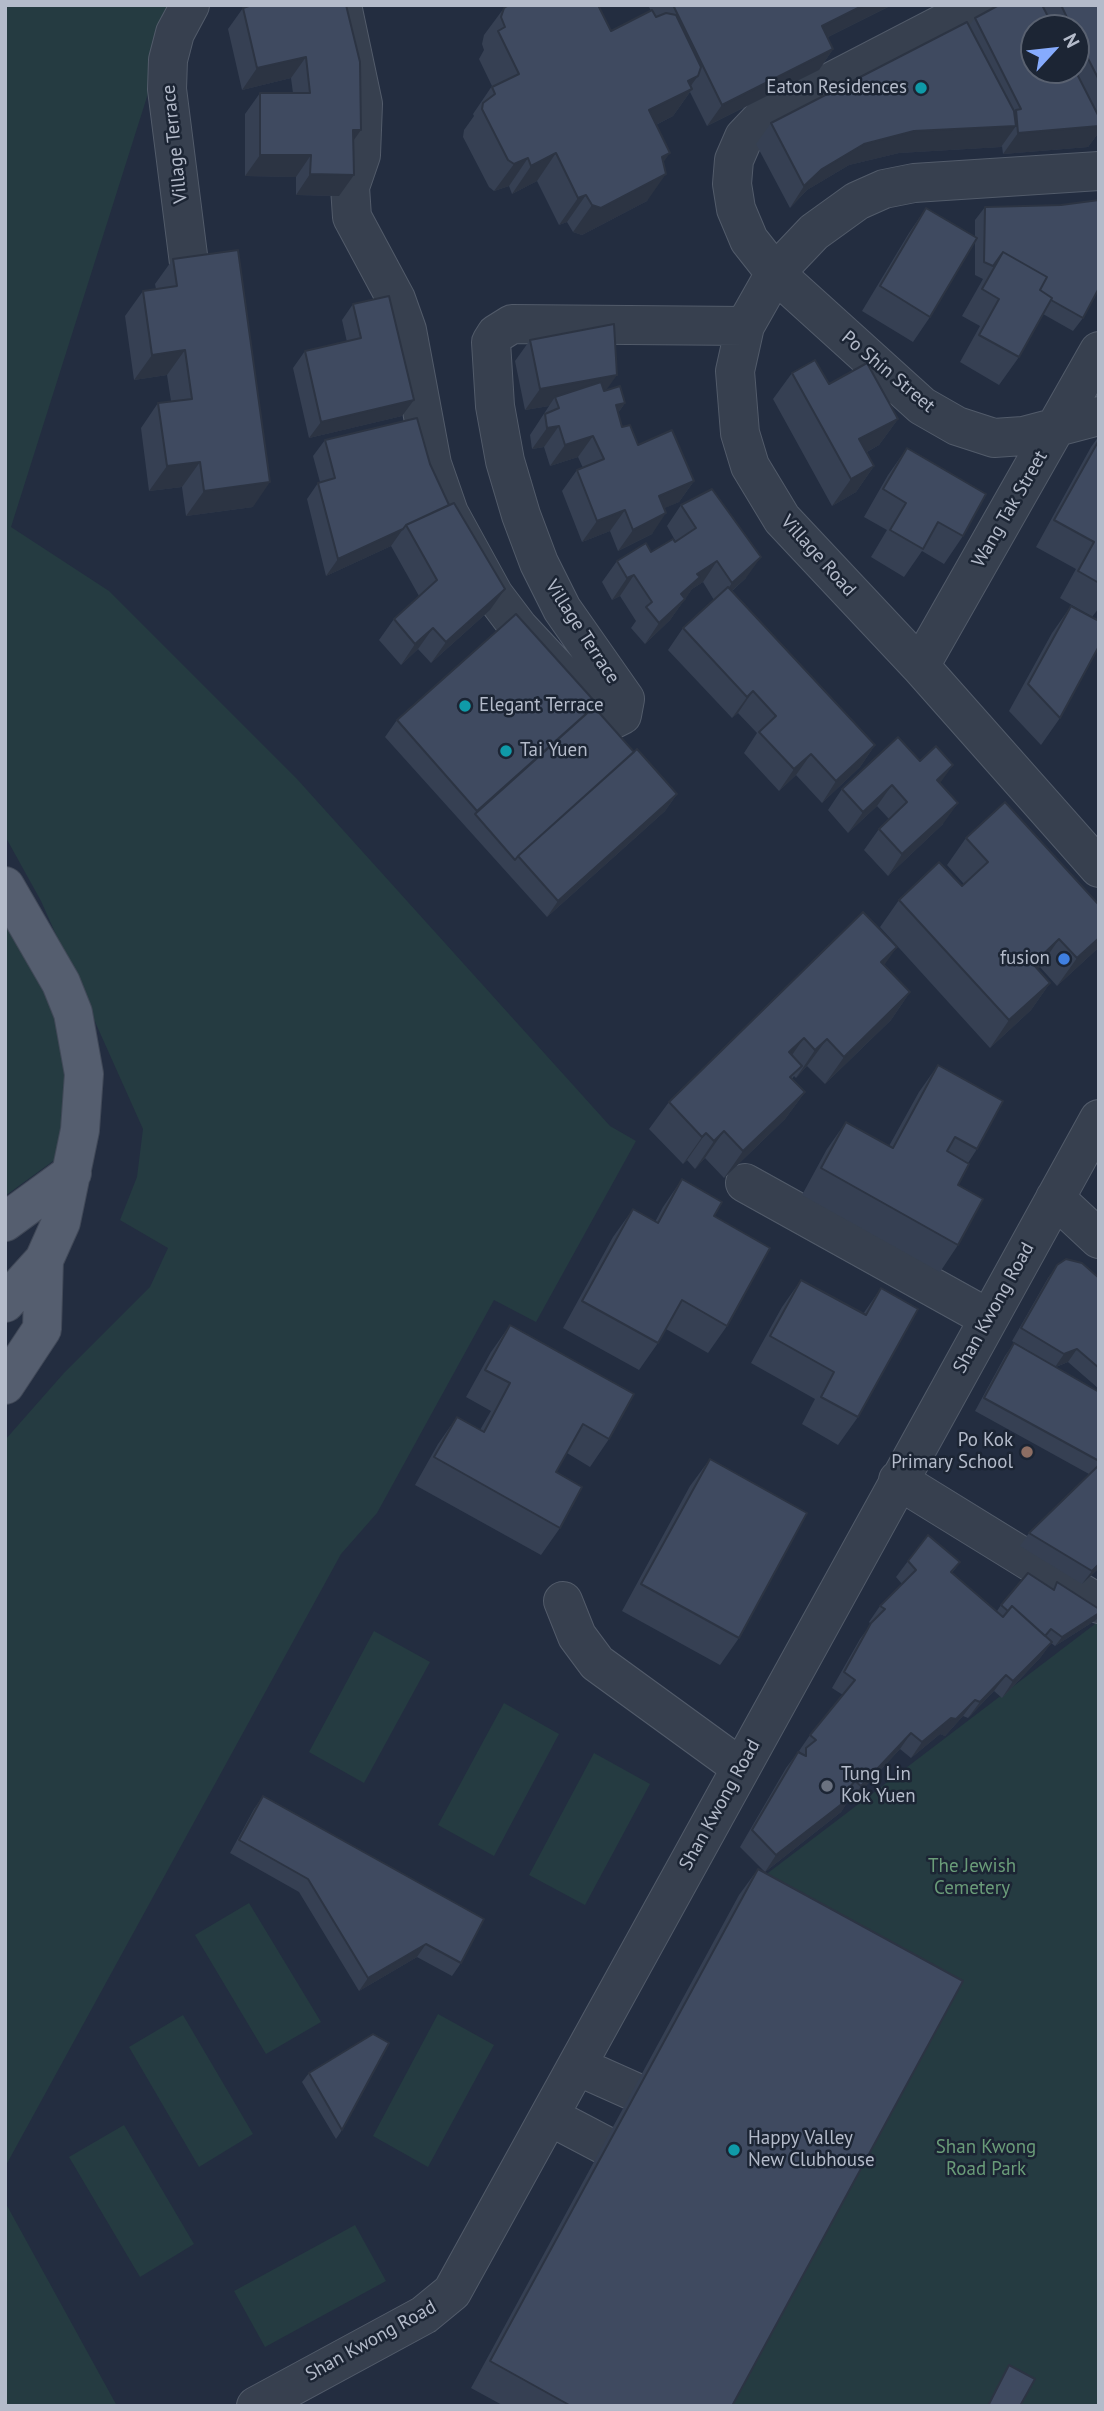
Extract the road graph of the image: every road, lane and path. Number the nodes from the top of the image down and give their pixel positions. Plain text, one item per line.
1 (190, 5) edge
2 (342, 5) edge
3 (925, 5) edge
4 (979, 5) edge
5 (827, 55) edge
6 (1099, 172) edge
7 (775, 274) junction
8 (192, 287) edge
9 (745, 326) junction
10 (1099, 351) edge
11 (1099, 416) edge
12 (1057, 427) junction
13 (920, 666) junction
14 (1099, 868) edge
15 (5, 886) edge
16 (1099, 1119) edge
17 (72, 1173) junction
18 (746, 1183) edge
19 (1055, 1198) junction
20 (5, 1222) edge
21 (1099, 1239) edge
22 (44, 1260) junction
23 (5, 1303) edge
24 (988, 1318) junction
25 (5, 1385) edge
26 (898, 1480) junction
27 (563, 1601) dead end
28 (1099, 1604) edge
29 (740, 1767) junction
30 (577, 2066) junction
31 (549, 2116) junction
32 (717, 2129) edge
33 (674, 2181) edge
34 (256, 2406) edge

1 - 8 street, Village Terrace
2 - 9 street, Village Terrace
3 - 5 street
4 - 7 street, Po Shin Street
6 - 7 street, Village Road
7 - 9 street, Village Road
7 - 12 street, Po Shin Street
9 - 13 street, Village Road
10 - 12 street, Wang Tak Street
11 - 12 street, Po Shin Street
12 - 13 street, Wang Tak Street
13 - 14 street, Village Road
15 - 17 main road
16 - 19 street, Shan Kwong Road
17 - 20 main road
17 - 22 main road
18 - 24 street
19 - 21 street
19 - 24 street, Shan Kwong Road
22 - 23 main road
22 - 25 main road
24 - 26 street, Shan Kwong Road
26 - 28 street
26 - 29 street, Shan Kwong Road
27 - 29 street
29 - 30 street, Shan Kwong Road
30 - 31 street, Shan Kwong Road
30 - 32 street
31 - 33 street
31 - 34 street, Shan Kwong Road

